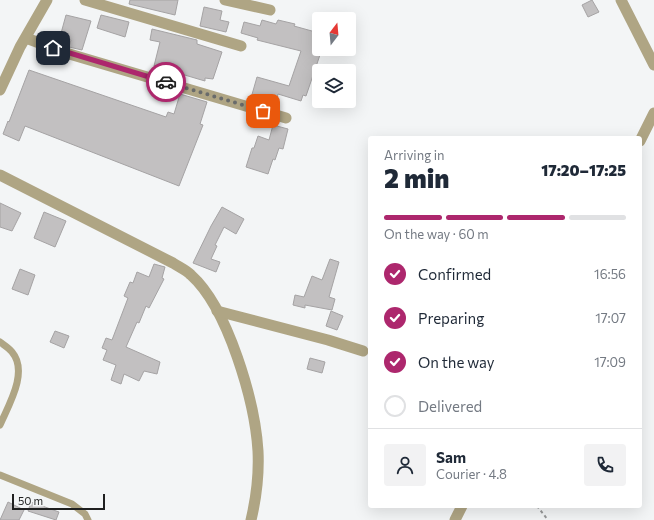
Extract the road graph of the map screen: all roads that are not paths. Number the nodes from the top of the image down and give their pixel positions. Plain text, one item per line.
1 (47, 0) edge
2 (85, 0) edge
3 (225, 0) edge
4 (621, 0) edge
5 (270, 10) dead end
6 (26, 38) junction
7 (241, 46) dead end
8 (654, 65) edge
9 (0, 90) edge
10 (654, 113) edge
11 (286, 118) dead end
12 (642, 137) edge
13 (0, 175) edge
14 (217, 311) junction
15 (0, 342) edge
16 (363, 351) dead end
17 (0, 425) edge
18 (0, 475) edge
19 (461, 508) edge
20 (88, 520) edge
21 (251, 520) edge
22 (455, 520) edge

1 - 6 street
2 - 7 street
3 - 5 street
4 - 8 street
6 - 9 street
6 - 11 street
10 - 12 street
13 - 14 street
14 - 16 street
14 - 21 street
15 - 17 lane
18 - 20 lane
19 - 22 street

